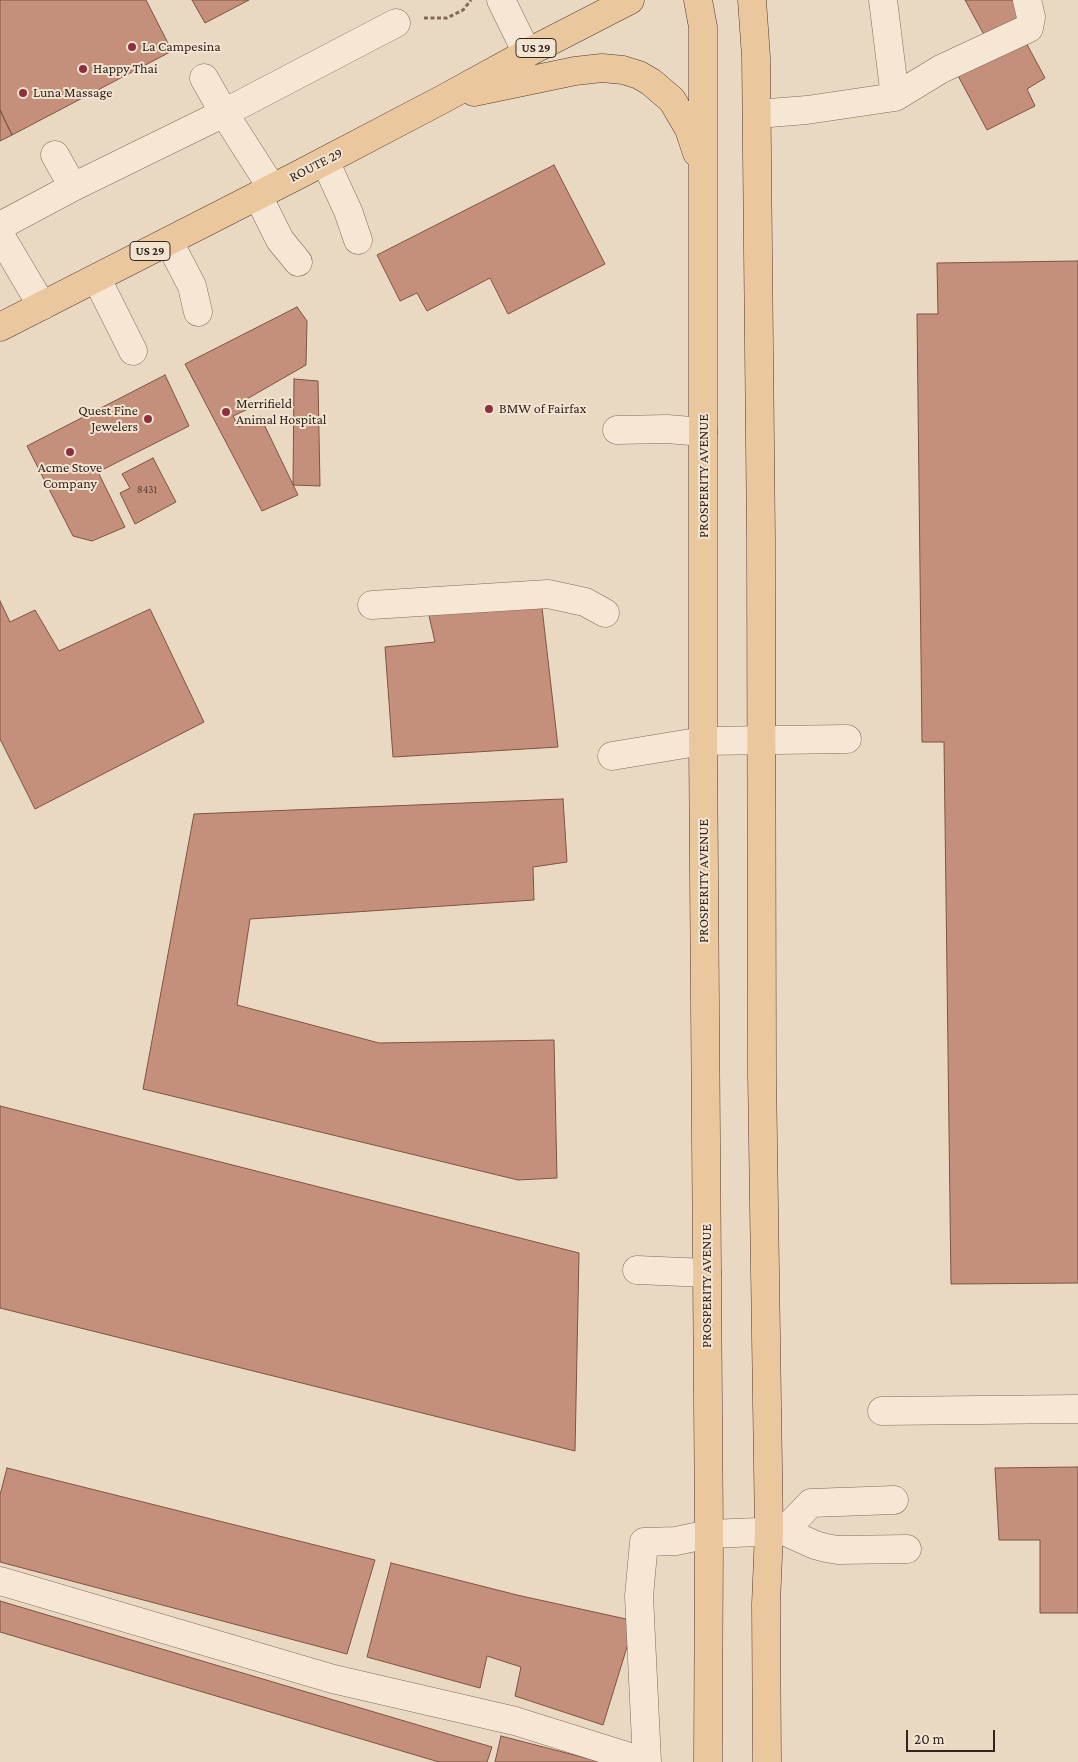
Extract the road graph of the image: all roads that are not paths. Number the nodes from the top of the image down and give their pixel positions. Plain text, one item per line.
1 (501, 0) edge
2 (630, 0) edge
3 (698, 0) edge
4 (752, 0) edge
5 (883, 0) edge
6 (1027, 0) edge
7 (601, 7) edge
8 (395, 24) road end
9 (527, 53) junction
10 (204, 78) dead end
11 (895, 97) junction
12 (443, 99) junction
13 (224, 113) junction
14 (757, 114) junction
15 (55, 155) dead end
16 (325, 160) junction
17 (73, 187) junction
18 (265, 192) junction
19 (703, 194) junction
20 (2, 223) edge
21 (358, 240) dead end
22 (170, 242) junction
23 (298, 262) dead end
24 (97, 278) junction
25 (42, 306) junction
26 (198, 312) dead end
27 (0, 327) edge
28 (133, 351) dead end
29 (617, 430) dead end
30 (703, 432) junction
31 (372, 605) dead end
32 (605, 612) dead end
33 (847, 739) dead end
34 (761, 741) junction
35 (703, 742) junction
36 (612, 756) dead end
37 (637, 1270) dead end
38 (707, 1273) junction
39 (1078, 1409) edge
40 (882, 1411) dead end
41 (894, 1500) dead end
42 (776, 1531) junction
43 (709, 1534) junction
44 (907, 1549) dead end
45 (0, 1581) edge
46 (646, 1762) edge
47 (708, 1762) edge
48 (767, 1762) edge

1 - 9 lane
2 - 7 main road, ROUTE 29 / US 29
3 - 19 main road, PROSPERITY AVENUE
4 - 14 main road
5 - 11 lane
6 - 11 lane
7 - 9 main road, ROUTE 29 / US 29
8 - 13 lane
9 - 12 main road, ROUTE 29 / US 29
10 - 13 lane
11 - 14 lane
12 - 16 main road, ROUTE 29 / US 29
12 - 19 main road
13 - 17 lane
13 - 18 lane
14 - 34 main road
15 - 17 lane
16 - 18 main road, ROUTE 29 / US 29
16 - 21 lane
17 - 20 lane
18 - 22 main road, ROUTE 29 / US 29
18 - 23 lane
19 - 30 main road, PROSPERITY AVENUE
20 - 25 lane
22 - 24 main road, ROUTE 29 / US 29
22 - 26 lane
24 - 25 main road, ROUTE 29 / US 29
24 - 28 lane
25 - 27 main road, ROUTE 29 / US 29
29 - 30 lane
30 - 35 main road, PROSPERITY AVENUE
31 - 32 lane
33 - 34 lane
34 - 35 lane
34 - 42 main road
35 - 36 lane
35 - 38 main road, PROSPERITY AVENUE
37 - 38 lane
38 - 43 main road, PROSPERITY AVENUE
39 - 40 lane
41 - 42 lane
42 - 43 lane
42 - 44 lane
42 - 48 main road
43 - 46 lane
43 - 47 main road, PROSPERITY AVENUE
45 - 46 lane

